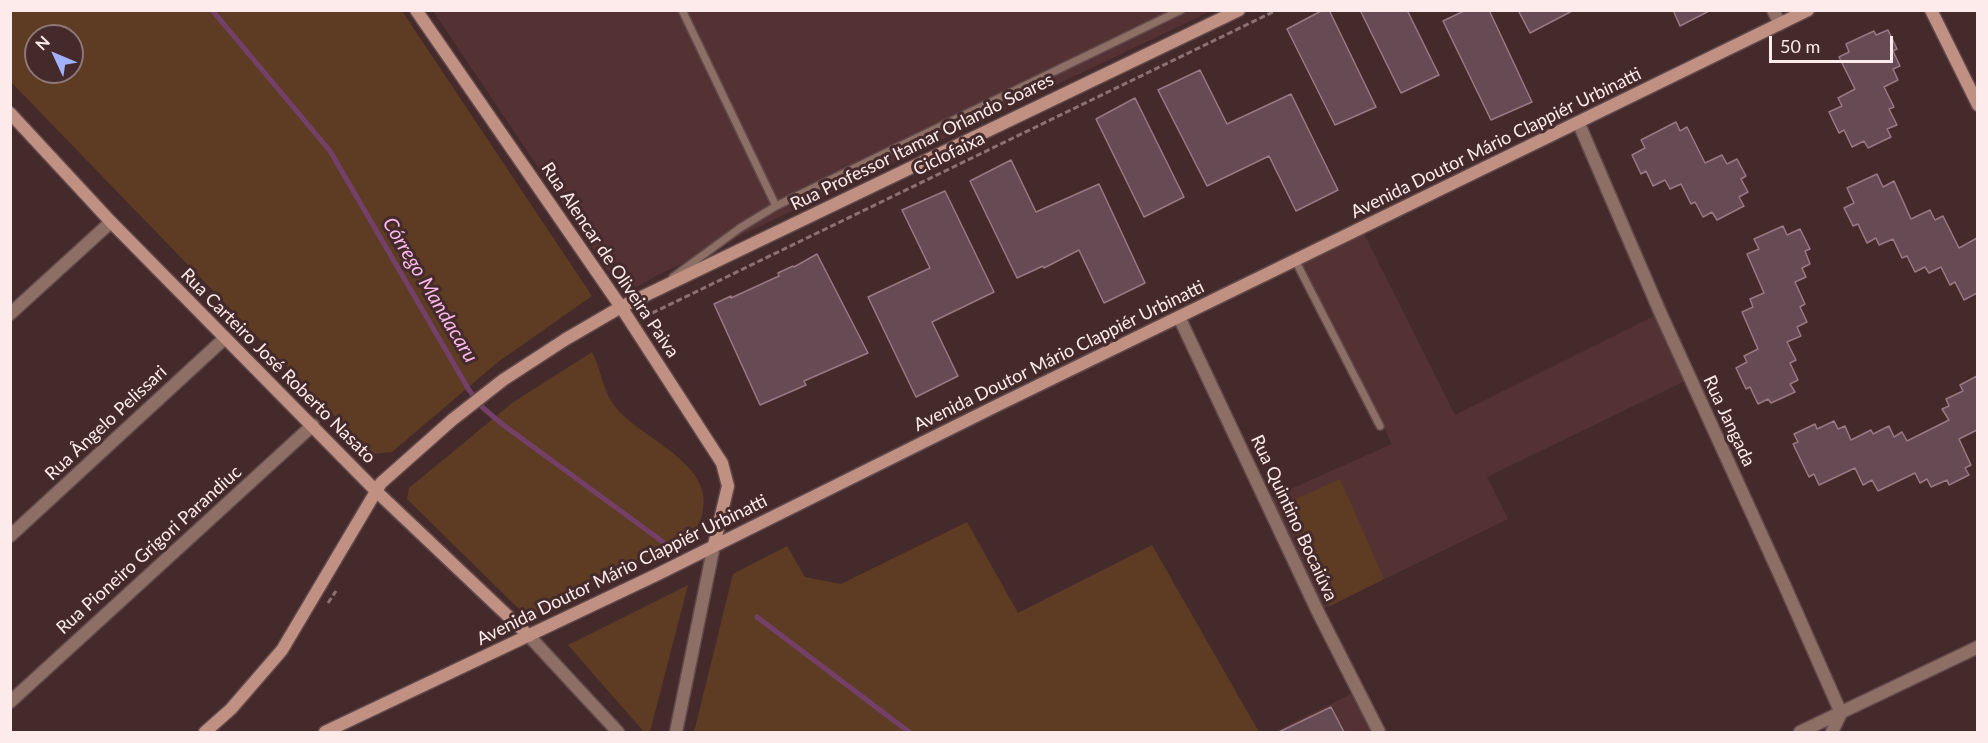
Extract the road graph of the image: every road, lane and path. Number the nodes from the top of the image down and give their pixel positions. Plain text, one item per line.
1 (416, 10) edge
2 (682, 10) edge
3 (1180, 10) edge
4 (1239, 10) edge
5 (1278, 10) edge
6 (1773, 10) edge
7 (1808, 10) edge
8 (1931, 10) edge
9 (1780, 24) junction
10 (1977, 105) edge
11 (10, 113) edge
12 (1579, 124) junction
13 (776, 206) junction
14 (111, 222) junction
15 (1295, 260) junction
16 (651, 292) junction
17 (621, 307) junction
18 (10, 314) edge
19 (1179, 317) junction
20 (632, 323) junction
21 (225, 338) junction
22 (313, 425) junction
23 (1380, 426) dead end
24 (376, 490) junction
25 (10, 536) edge
26 (714, 545) junction
27 (529, 636) junction
28 (1977, 647) edge
29 (10, 702) edge
30 (1841, 713) junction
31 (205, 732) edge
32 (325, 732) edge
33 (618, 732) edge
34 (676, 732) edge
35 (1380, 732) edge
36 (1800, 732) edge
37 (1832, 732) edge

1 - 17 main road, Rua Alencar de Oliveira Paiva
2 - 13 lane
3 - 13 lane
4 - 16 main road, Rua Professor Itamar Orlando Soares
5 - 20 path, Ciclofaixa
6 - 9 street
7 - 9 main road, Avenida Doutor Mário Clappiér Urbinatti
8 - 10 main road
9 - 12 main road, Avenida Doutor Mário Clappiér Urbinatti
11 - 14 main road, Rua Carteiro José Roberto Nasato
12 - 15 main road, Avenida Doutor Mário Clappiér Urbinatti
12 - 30 street, Rua Jangada
13 - 16 lane
14 - 18 street
14 - 21 main road, Rua Carteiro José Roberto Nasato
15 - 19 main road, Avenida Doutor Mário Clappiér Urbinatti
15 - 23 lane
16 - 17 main road, Rua Professor Itamar Orlando Soares
17 - 20 main road, Rua Alencar de Oliveira Paiva
17 - 24 main road
19 - 26 main road, Avenida Doutor Mário Clappiér Urbinatti
19 - 35 street, Rua Quintino Bocaiúva
20 - 26 main road, Rua Alencar de Oliveira Paiva
21 - 22 main road, Rua Carteiro José Roberto Nasato
21 - 25 street, Rua Ângelo Pelissari
22 - 24 main road, Rua Carteiro José Roberto Nasato
22 - 29 street, Rua Pioneiro Grigori Parandiuc
24 - 27 main road, Rua Carteiro José Roberto Nasato
24 - 31 main road
26 - 27 main road, Avenida Doutor Mário Clappiér Urbinatti
26 - 34 street
27 - 32 main road, Avenida Doutor Mário Clappiér Urbinatti
27 - 33 street
28 - 30 street
30 - 36 street
30 - 37 street

